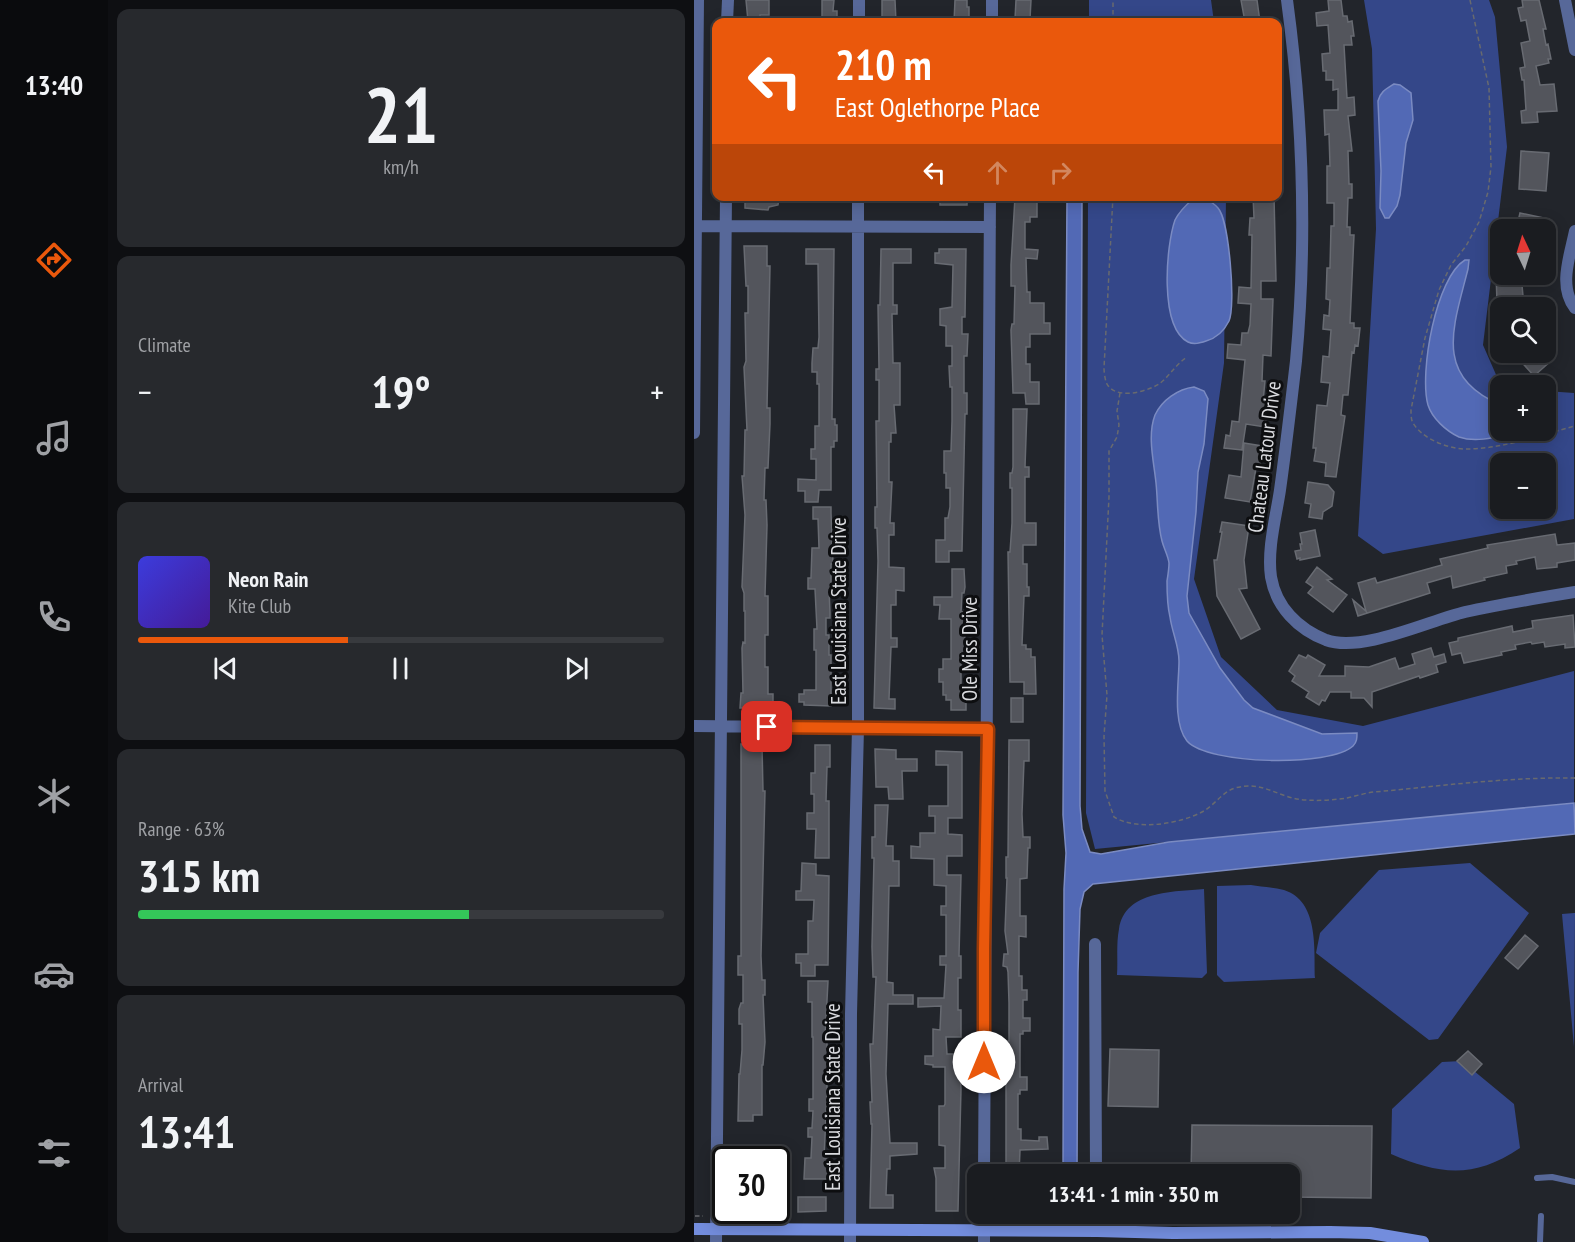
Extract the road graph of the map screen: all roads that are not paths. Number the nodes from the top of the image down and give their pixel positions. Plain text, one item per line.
1 (698, 0) edge
2 (728, 0) edge
3 (859, 0) edge
4 (992, 0) edge
5 (1287, 0) edge
6 (1565, 0) edge
7 (727, 18) edge
8 (859, 18) edge
9 (992, 18) edge
10 (1574, 50) edge
11 (726, 201) edge
12 (858, 201) edge
13 (990, 201) edge
14 (696, 226) junction
15 (726, 226) junction
16 (858, 226) junction
17 (990, 227) junction
18 (1574, 231) edge
19 (1574, 308) edge
20 (694, 433) edge
21 (1574, 592) edge
22 (694, 726) edge
23 (722, 726) junction
24 (858, 728) junction
25 (988, 729) junction
26 (1095, 944) dead end
27 (984, 1164) edge
28 (1096, 1164) edge
29 (1537, 1178) dead end
30 (1574, 1182) edge
31 (1541, 1216) dead end
32 (695, 1222) edge
33 (1097, 1224) edge
34 (716, 1229) junction
35 (1097, 1231) junction
36 (850, 1236) edge
37 (984, 1236) edge
38 (1227, 1237) edge
39 (1338, 1237) edge
40 (1174, 1238) edge
41 (716, 1242) edge
42 (1423, 1242) edge
43 (1540, 1242) edge

1 - 14 street
2 - 7 street
3 - 8 street
4 - 9 street
5 - 21 street, Chateau Latour Drive
6 - 10 street
11 - 15 street
12 - 16 street, East Louisiana State Drive
13 - 17 street, Ole Miss Drive
14 - 15 street
14 - 20 street
15 - 16 street
15 - 23 street
16 - 17 street
16 - 24 street, East Louisiana State Drive
17 - 25 street, Ole Miss Drive
18 - 19 street
22 - 23 street
23 - 24 street
23 - 34 street
24 - 25 street
24 - 36 street, East Louisiana State Drive
25 - 27 street, Ole Miss Drive
26 - 28 street
29 - 30 lane
31 - 43 lane
32 - 34 main road
33 - 35 street
34 - 36 main road
34 - 41 street
35 - 37 main road
35 - 40 main road
36 - 37 main road
38 - 39 main road
38 - 40 main road
39 - 42 main road

